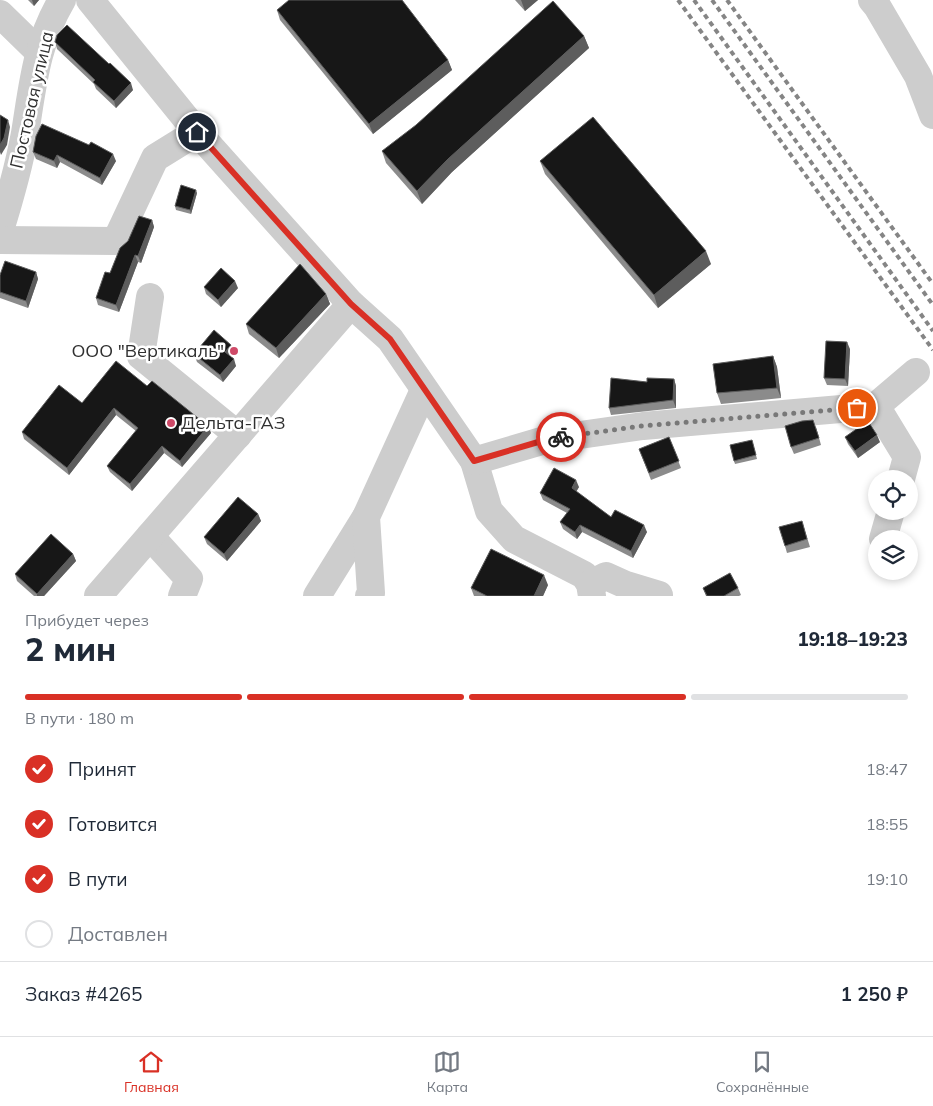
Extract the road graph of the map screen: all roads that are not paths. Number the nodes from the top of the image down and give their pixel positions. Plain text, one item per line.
1 (62, 0) edge
2 (90, 0) edge
3 (872, 0) edge
4 (0, 14) edge
5 (40, 52) junction
6 (926, 72) edge
7 (933, 115) edge
8 (197, 132) junction
9 (0, 230) edge
10 (0, 240) edge
11 (150, 297) dead end
12 (351, 304) junction
13 (916, 372) dead end
14 (424, 390) junction
15 (876, 406) junction
16 (238, 435) junction
17 (474, 461) junction
18 (904, 470) edge
19 (366, 517) junction
20 (150, 536) junction
21 (591, 590) edge
22 (659, 595) edge
23 (98, 596) edge
24 (182, 596) edge
25 (317, 596) edge
26 (369, 596) edge

1 - 5 street, Постовая улица
2 - 8 street
3 - 6 street
4 - 5 street
5 - 9 street, Постовая улица
6 - 7 street
8 - 10 street
8 - 12 street
11 - 16 street
12 - 14 street
12 - 16 street
13 - 15 street
14 - 17 street
14 - 19 street
15 - 17 street
15 - 18 street
16 - 20 street
17 - 21 street
19 - 25 street
19 - 26 street
20 - 23 street
20 - 24 street
21 - 22 street

